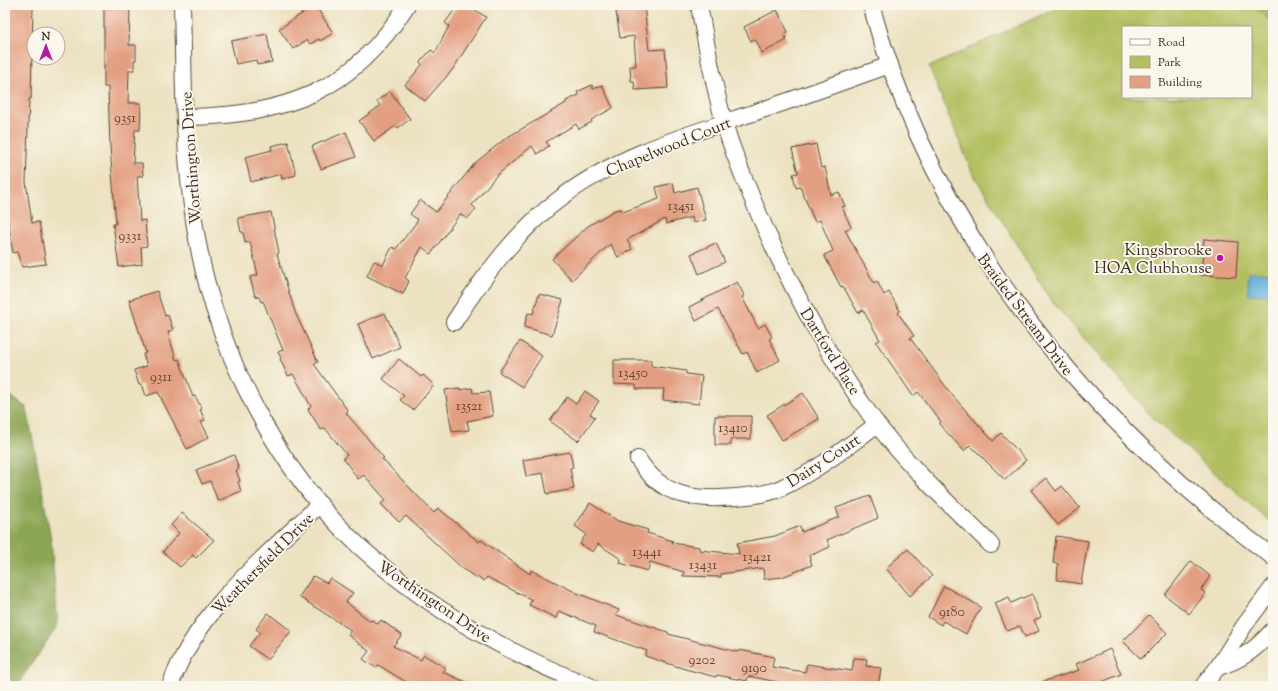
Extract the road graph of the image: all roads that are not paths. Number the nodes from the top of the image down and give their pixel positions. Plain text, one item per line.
1 (182, 5) edge
2 (407, 5) edge
3 (699, 5) edge
4 (871, 5) edge
5 (890, 64) junction
6 (185, 117) junction
7 (724, 123) junction
8 (454, 322) dead end
9 (877, 424) junction
10 (638, 459) dead end
11 (320, 504) junction
12 (991, 545) dead end
13 (1273, 557) edge
14 (1273, 587) edge
15 (1273, 630) edge
16 (1218, 668) junction
17 (170, 686) edge
18 (590, 686) edge
19 (1203, 686) edge

1 - 6 street, Worthington Drive
2 - 6 street
3 - 7 street, Dartford Place
4 - 5 street, Braided Stream Drive
5 - 7 street, Chapelwood Court
5 - 13 street, Braided Stream Drive
6 - 11 street, Worthington Drive
7 - 8 street, Chapelwood Court
7 - 9 street, Dartford Place
9 - 10 street, Dairy Court
9 - 12 street, Dartford Place
11 - 17 street, Weathersfield Drive
11 - 18 street, Worthington Drive
14 - 16 street
15 - 16 street
16 - 19 street

